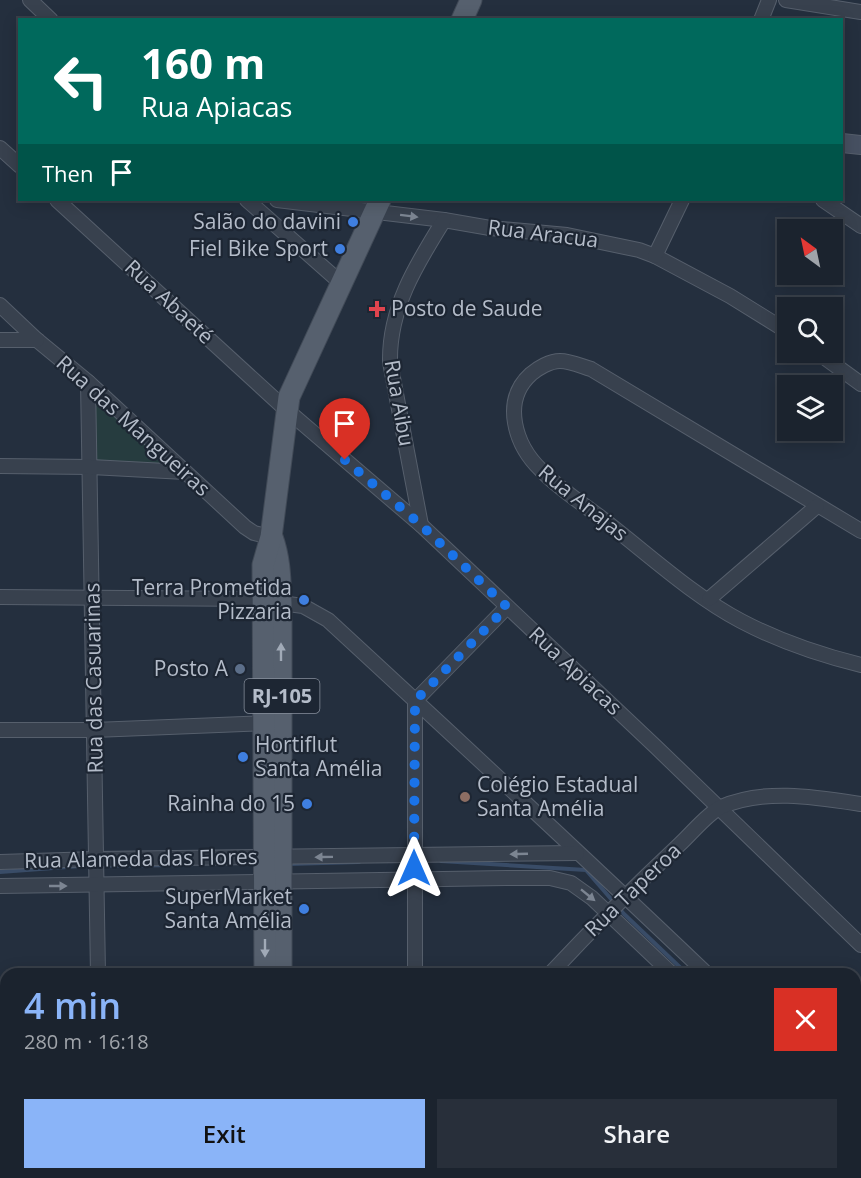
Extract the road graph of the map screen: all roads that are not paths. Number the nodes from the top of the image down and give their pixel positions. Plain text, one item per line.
1 (30, 0) edge
2 (471, 0) edge
3 (769, 0) edge
4 (786, 0) edge
5 (861, 12) edge
6 (49, 18) edge
7 (463, 18) edge
8 (762, 18) edge
9 (843, 143) edge
10 (861, 145) edge
11 (0, 148) edge
12 (18, 164) edge
13 (58, 201) edge
14 (248, 201) edge
15 (294, 201) edge
16 (682, 201) edge
17 (824, 201) edge
18 (377, 206) edge
19 (444, 220) junction
20 (861, 226) edge
21 (655, 256) junction
22 (341, 283) junction
23 (0, 305) edge
24 (777, 326) edge
25 (0, 340) edge
26 (37, 340) junction
27 (832, 363) edge
28 (88, 382) junction
29 (861, 384) edge
30 (284, 408) junction
31 (0, 466) edge
32 (91, 467) junction
33 (185, 472) junction
34 (817, 506) junction
35 (421, 525) junction
36 (861, 531) edge
37 (271, 537) junction
38 (0, 597) edge
39 (93, 599) junction
40 (709, 599) junction
41 (272, 601) junction
42 (507, 607) junction
43 (861, 665) edge
44 (415, 701) junction
45 (273, 723) junction
46 (0, 730) edge
47 (94, 730) junction
48 (861, 804) edge
49 (718, 808) junction
50 (577, 853) junction
51 (414, 855) junction
52 (274, 857) junction
53 (96, 859) junction
54 (0, 862) edge
55 (415, 880) junction
56 (273, 881) junction
57 (0, 886) edge
58 (97, 886) junction
59 (626, 895) junction
60 (608, 912) junction
61 (861, 945) edge
62 (98, 968) edge
63 (266, 968) edge
64 (280, 968) edge
65 (415, 968) edge
66 (555, 968) edge
67 (666, 968) edge
68 (701, 968) edge

1 - 6 street
2 - 7 main road
3 - 8 street
4 - 5 street
9 - 10 street
11 - 12 street
13 - 30 street, Rua Abaeté
14 - 22 street
15 - 18 street, Rua Aracua
16 - 21 street
17 - 20 street
18 -> 19 street, Rua Aracua
18 - 22 main road, RJ-105
19 - 21 street, Rua Aracua
19 - 35 street, Rua Aibu
21 - 24 street, Rua Aracua
22 - 30 main road, RJ-105
23 - 26 street, Rua das Mangueiras
25 - 26 street
26 - 28 street, Rua das Mangueiras
27 - 29 street
28 - 32 street, Rua das Casuarinas
28 - 33 street, Rua das Mangueiras
30 - 35 street, Rua Apiacas
30 - 37 main road, RJ-105
31 - 32 street
32 - 33 street
32 - 39 street, Rua das Casuarinas
33 - 37 street, Rua das Mangueiras
34 - 36 street, Rua Anajas
34 - 40 street
34 - 40 street, Rua Anajas
35 - 42 street, Rua Apiacas
37 - 41 main road, RJ-105
38 - 39 street
39 - 41 street
39 - 47 street, Rua das Casuarinas
40 - 43 street, Rua Anajas
41 - 44 street
41 - 45 main road, RJ-105
42 - 44 street
42 - 49 street, Rua Apiacas
44 - 50 street
44 - 51 street
45 - 47 street
45 - 52 main road, RJ-105
46 - 47 street
47 - 53 street, Rua das Casuarinas
48 - 49 street
49 - 59 street, Rua Taperoa
49 - 61 street, Rua Apiacas
50 -> 51 street, Rua Alameda das Flores
50 - 59 street
51 -> 52 street, Rua Alameda das Flores
51 - 55 street
52 - 53 street, Rua Alameda das Flores
52 - 56 main road, RJ-105
53 - 54 street, Rua Alameda das Flores
53 - 58 street, Rua das Casuarinas
55 - 56 street
55 -> 60 street
55 - 65 street
56 - 58 street
56 -> 63 main road, RJ-105
56 - 64 main road, RJ-105
57 -> 58 street
58 - 62 street, Rua das Casuarinas
59 - 60 street, Rua Taperoa
59 - 68 street
60 - 66 street, Rua Taperoa
60 - 67 street

